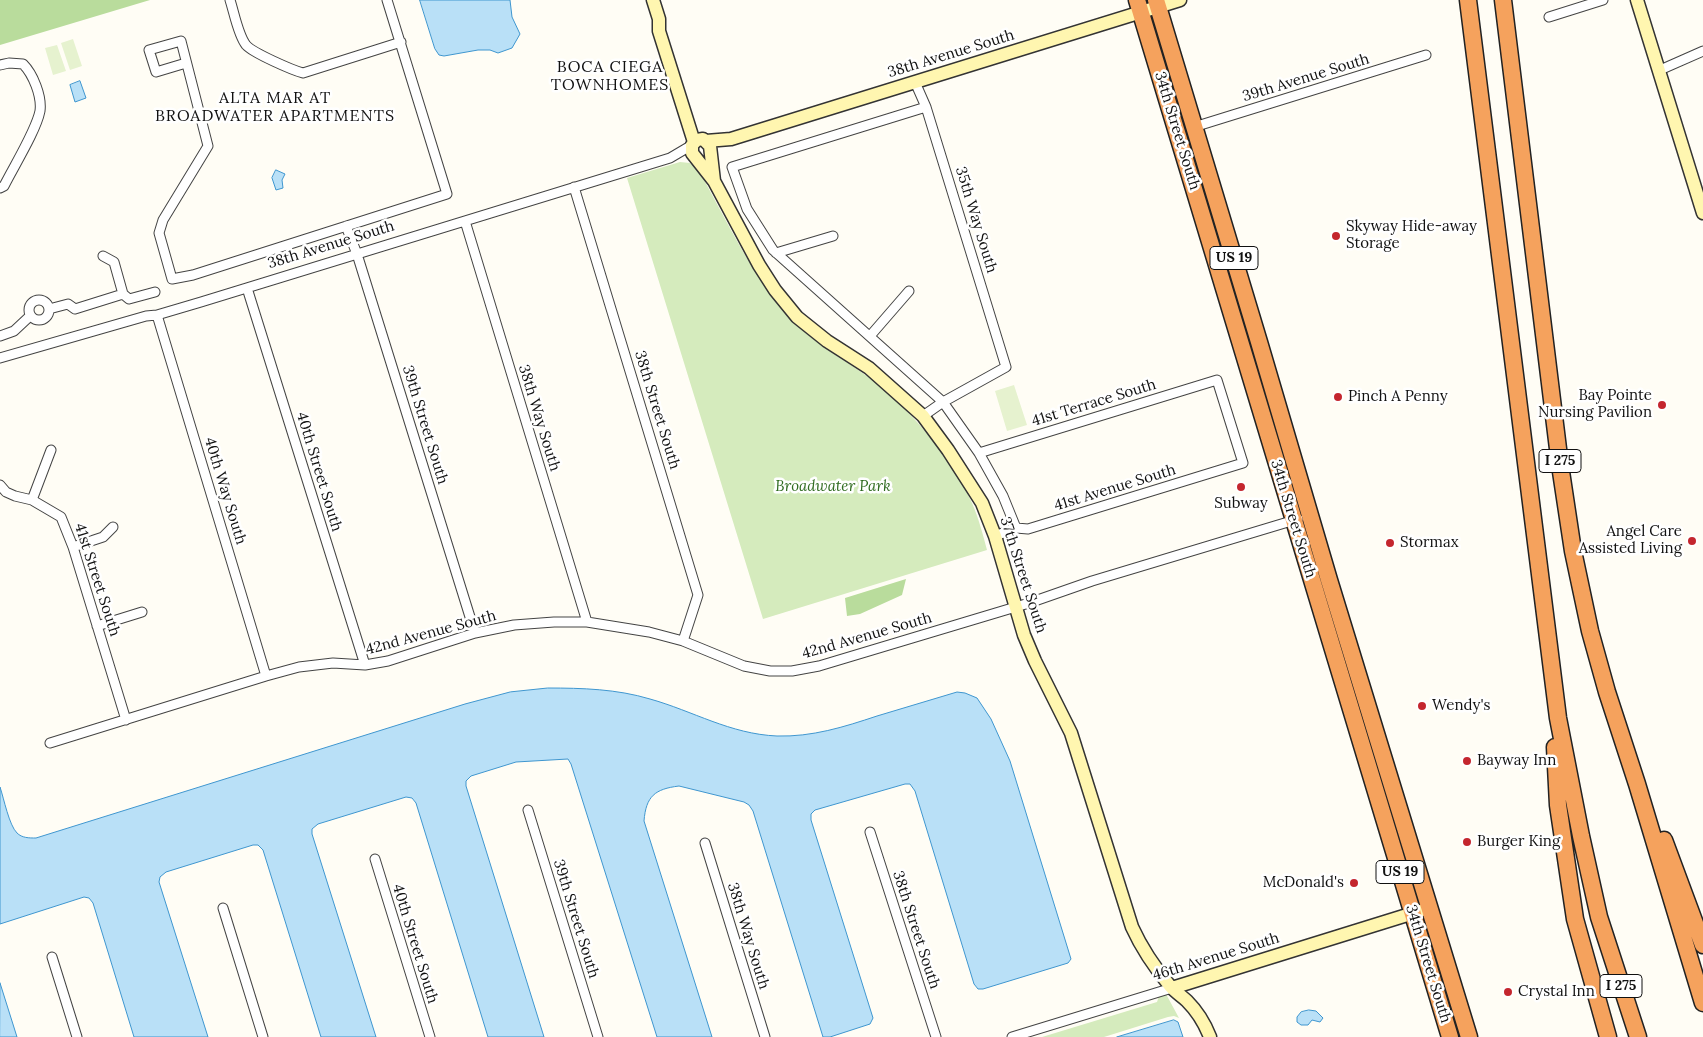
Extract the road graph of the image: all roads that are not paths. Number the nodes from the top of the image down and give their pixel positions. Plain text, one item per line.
1 (230, 0) edge
2 (387, 0) edge
3 (653, 0) edge
4 (1180, 0) edge
5 (1468, 0) edge
6 (1503, 0) edge
7 (1603, 0) edge
8 (1637, 0) edge
9 (1157, 3) edge
10 (1139, 6) edge
11 (1549, 17) dead end
12 (400, 42) junction
13 (1703, 51) edge
14 (1426, 55) dead end
15 (186, 63) junction
16 (0, 65) edge
17 (1660, 70) junction
18 (914, 82) junction
19 (926, 107) junction
20 (1194, 127) junction
21 (700, 148) junction
22 (1194, 185) junction
23 (574, 187) junction
24 (0, 188) edge
25 (1703, 213) edge
26 (465, 221) junction
27 (346, 226) junction
28 (833, 236) dead end
29 (1228, 238) junction
30 (1211, 244) junction
31 (776, 253) junction
32 (357, 254) junction
33 (103, 256) dead end
34 (247, 288) junction
35 (909, 291) dead end
36 (155, 292) dead end
37 (123, 294) junction
38 (1247, 303) junction
39 (49, 308) junction
40 (157, 315) junction
41 (30, 316) junction
42 (0, 336) edge
43 (870, 336) junction
44 (0, 358) edge
45 (943, 402) junction
46 (923, 416) junction
47 (51, 450) dead end
48 (979, 453) junction
49 (1243, 463) joint
50 (0, 485) edge
51 (32, 500) junction
52 (1310, 516) junction
53 (1293, 521) junction
54 (113, 527) dead end
55 (1016, 528) junction
56 (995, 536) junction
57 (73, 547) junction
58 (1016, 606) junction
59 (142, 612) dead end
60 (587, 622) junction
61 (97, 626) junction
62 (475, 633) junction
63 (684, 641) junction
64 (365, 665) junction
65 (1551, 667) junction
66 (266, 676) junction
67 (1343, 685) junction
68 (1370, 714) junction
69 (126, 720) junction
70 (1354, 720) junction
71 (50, 743) dead end
72 (1381, 751) junction
73 (528, 810) dead end
74 (870, 832) dead end
75 (705, 843) dead end
76 (375, 859) dead end
77 (223, 908) dead end
78 (1429, 908) junction
79 (1682, 911) junction
80 (1412, 913) junction
81 (1703, 945) edge
82 (52, 957) dead end
83 (1172, 988) junction
84 (1703, 1003) edge
85 (1448, 1030) edge
86 (1468, 1035) edge
87 (77, 1037) edge
88 (263, 1037) edge
89 (430, 1037) edge
90 (598, 1037) edge
91 (764, 1037) edge
92 (936, 1037) edge
93 (1012, 1037) edge
94 (1210, 1037) edge
95 (1608, 1037) edge
96 (1638, 1037) edge

1 - 12 street
2 - 12 street
3 - 21 street, 37th Street South
4 - 9 street, 38th Avenue South
5 - 65 highway, I 275
6 - 79 highway, I 275
7 - 11 street
8 - 17 street
9 - 10 street, 38th Avenue South
9 - 20 highway, 34th Street South / US 19
10 - 18 street, 38th Avenue South
10 - 22 highway, 34th Street South / US 19
12 - 27 street, 38th Avenue South
13 - 17 street
14 - 20 street, 39th Avenue South
15 - 15 street
15 - 27 street, 38th Avenue South
16 - 24 street
17 - 25 street
18 - 19 street, 35th Way South
18 - 21 street, 38th Avenue South
19 - 31 street
19 - 45 street, 35th Way South
20 - 29 highway, 34th Street South / US 19
21 - 23 street, 38th Avenue South
21 - 46 street, 37th Street South
22 - 29 highway
22 - 30 highway, 34th Street South / US 19
23 - 26 street, 38th Avenue South
23 - 63 street, 38th Street South
26 - 32 street, 38th Avenue South
26 - 60 street, 38th Way South
27 - 32 street, 39th Street South
28 - 31 street
29 - 38 highway, 34th Street South / US 19
30 - 38 highway
30 - 53 highway, 34th Street South / US 19
31 - 43 street
32 - 34 street, 38th Avenue South
32 - 62 street, 39th Street South
33 - 37 street
34 - 40 street, 38th Avenue South
34 - 64 street, 40th Street South
35 - 43 street
36 - 37 street
37 - 39 street
38 - 52 highway, 34th Street South / US 19
39 - 41 street
39 - 41 street
40 - 44 street, 38th Avenue South
40 - 66 street, 40th Way South
41 - 42 street
43 - 45 street
45 - 46 street
45 - 48 street
46 - 56 street, 37th Street South
47 - 51 street
48 - 49 street, 41st Terrace South
48 - 55 street
49 - 55 street, 41st Avenue South
50 - 51 street, 41st Street South
51 - 57 street, 41st Street South
52 - 53 street, 42nd Avenue South
52 - 68 highway, 34th Street South / US 19
53 - 58 street, 42nd Avenue South
53 - 67 highway, 34th Street South / US 19
54 - 57 street
55 - 56 street, 41st Avenue South
56 - 58 street, 37th Street South
57 - 61 street, 41st Street South
58 - 63 street, 42nd Avenue South
58 - 83 street, 37th Street South
59 - 61 street
60 - 62 street, 42nd Avenue South
60 - 63 street, 42nd Avenue South
61 - 69 street, 41st Street South
62 - 64 street, 42nd Avenue South
64 - 66 street, 42nd Avenue South
65 - 95 highway
65 - 96 highway, I 275
66 - 69 street, 42nd Avenue South
67 - 68 highway
67 - 70 highway, 34th Street South / US 19
68 - 72 highway, 34th Street South / US 19
69 - 71 street, 42nd Avenue South
70 - 72 highway
70 - 80 highway, 34th Street South / US 19
72 - 78 highway, 34th Street South / US 19
73 - 90 street, 39th Street South
74 - 92 street, 38th Street South
75 - 91 street, 38th Way South
76 - 89 street, 40th Street South
77 - 88 street
78 - 80 street, 46th Avenue South
78 - 86 highway, 34th Street South / US 19
79 - 81 highway
79 - 84 highway, I 275
80 - 83 street, 46th Avenue South
80 - 85 highway, 34th Street South / US 19
82 - 87 street
83 - 93 street, 46th Avenue South
83 - 94 street, 37th Street South
85 - 86 street

